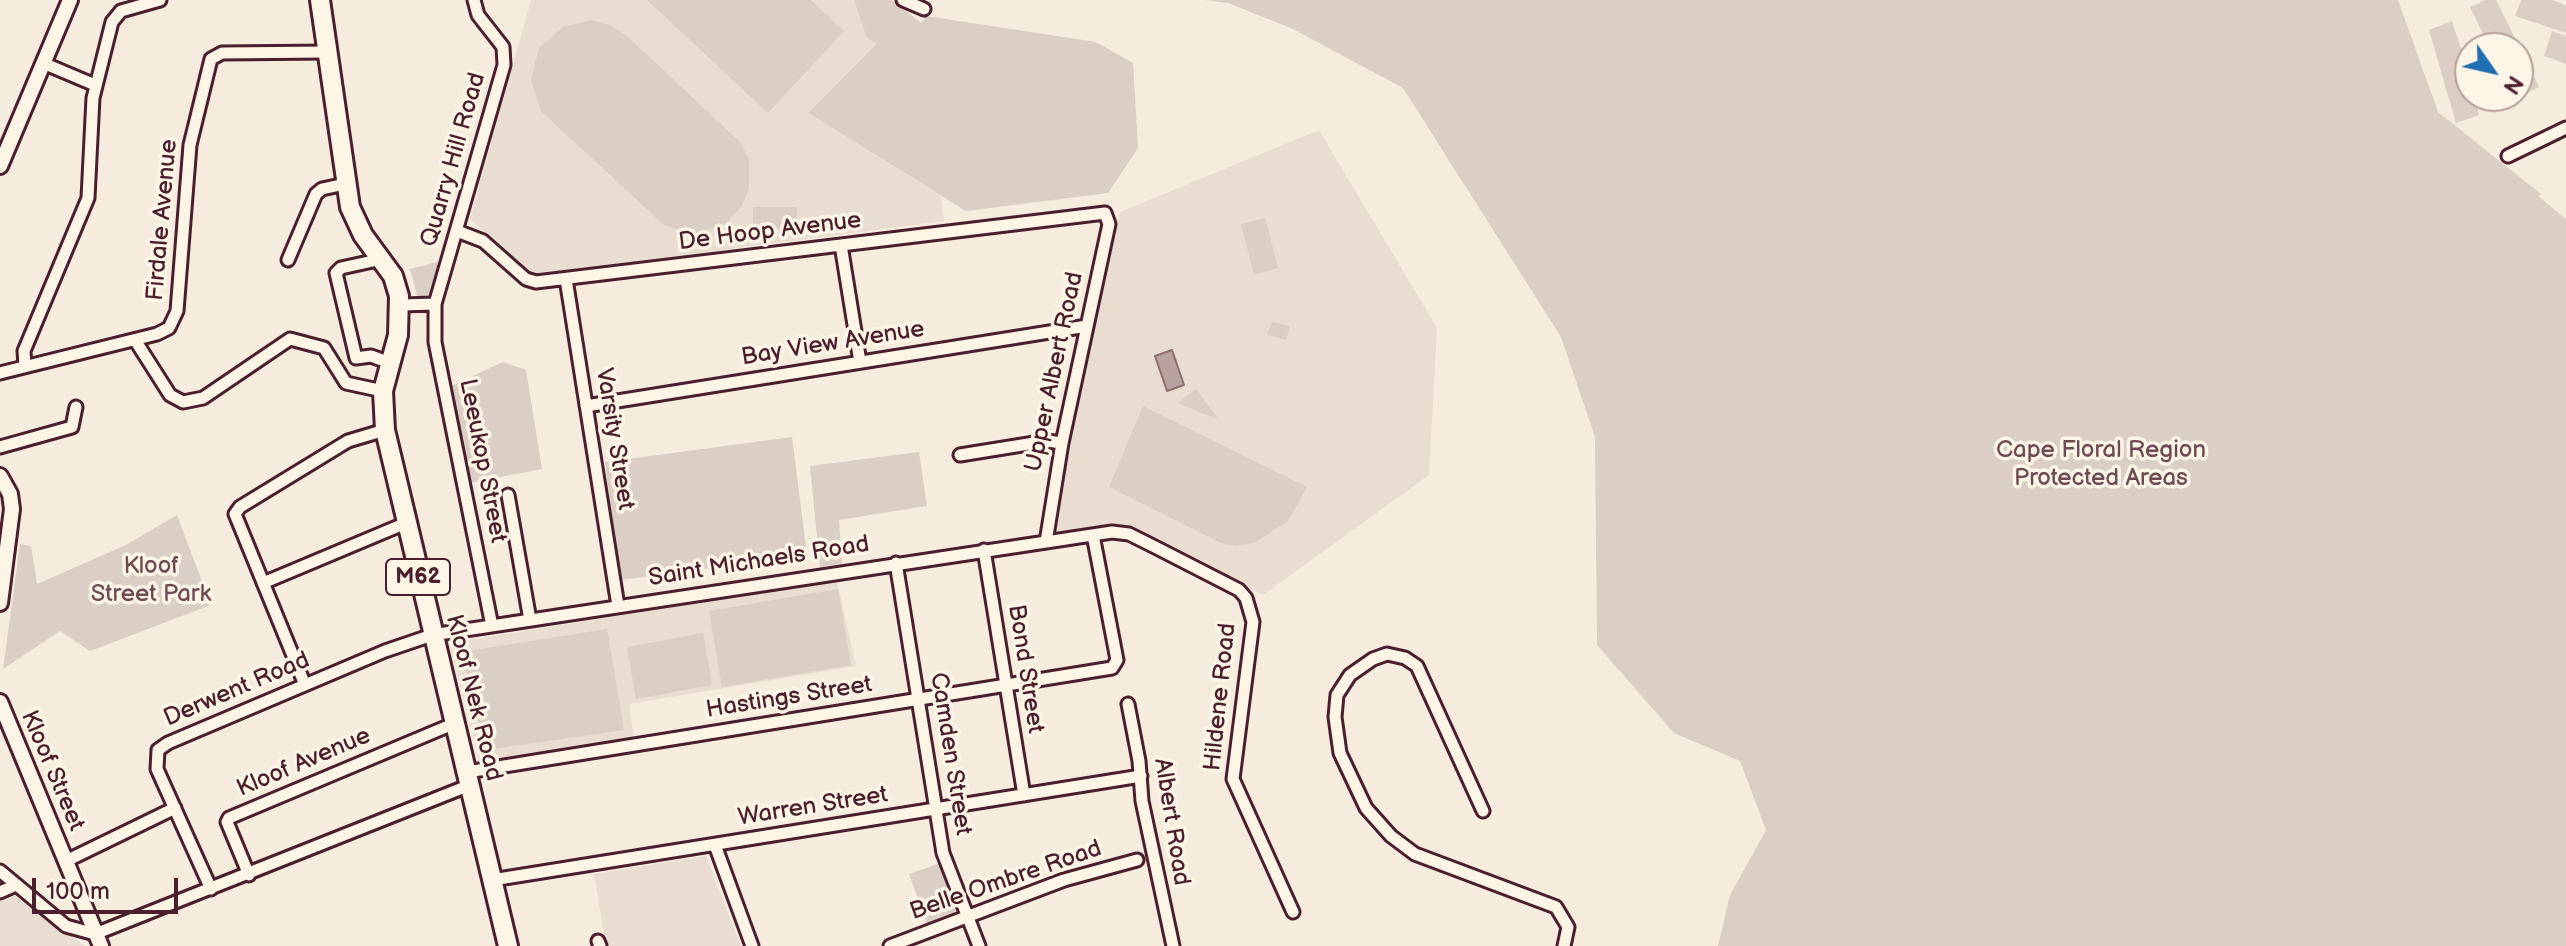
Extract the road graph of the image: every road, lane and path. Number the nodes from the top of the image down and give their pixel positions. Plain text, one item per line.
1 (70, 0) edge
2 (160, 0) edge
3 (320, 0) edge
4 (474, 0) edge
5 (903, 0) edge
6 (924, 9) dead end
7 (327, 52) junction
8 (43, 63) junction
9 (95, 85) junction
10 (2566, 128) edge
11 (2508, 156) dead end
12 (0, 166) edge
13 (345, 184) junction
14 (1105, 213) joint
15 (457, 231) junction
16 (841, 245) junction
17 (382, 259) junction
18 (288, 260) dead end
19 (566, 279) junction
20 (435, 304) junction
21 (401, 305) junction
22 (1087, 326) junction
23 (135, 340) junction
24 (860, 362) junction
25 (390, 363) junction
26 (25, 366) junction
27 (0, 373) edge
28 (383, 391) junction
29 (586, 406) junction
30 (76, 407) dead end
31 (385, 430) junction
32 (1062, 443) junction
33 (0, 447) edge
34 (960, 455) dead end
35 (0, 476) edge
36 (508, 495) dead end
37 (406, 523) junction
38 (1093, 535) junction
39 (1046, 542) junction
40 (984, 550) junction
41 (896, 563) junction
42 (263, 583) junction
43 (1, 587) edge
44 (0, 603) edge
45 (618, 606) junction
46 (530, 620) junction
47 (492, 626) junction
48 (432, 635) junction
49 (305, 685) junction
50 (1004, 687) junction
51 (919, 700) junction
52 (0, 702) edge
53 (1128, 704) dead end
54 (453, 724) junction
55 (1141, 776) junction
56 (469, 779) junction
57 (1024, 795) junction
58 (175, 808) junction
59 (936, 809) junction
60 (1483, 811) dead end
61 (715, 845) junction
62 (1137, 860) dead end
63 (66, 861) junction
64 (0, 871) edge
65 (249, 875) junction
66 (492, 880) junction
67 (16, 885) junction
68 (211, 889) junction
69 (0, 892) edge
70 (1293, 912) dead end
71 (967, 915) junction
72 (98, 940) edge
73 (508, 946) edge
74 (752, 946) edge
75 (890, 946) edge
76 (979, 946) edge
77 (1173, 946) edge
78 (1564, 946) edge

1 - 8 street
2 - 9 street
3 - 7 main road, Kloof Nek Road / M62
4 - 15 street, Quarry Hill Road
5 - 6 street
7 - 13 main road, Kloof Nek Road / M62
7 - 23 street, Firdale Avenue
8 - 9 street
8 - 12 street
9 - 26 street
10 - 11 street
13 - 17 main road, Kloof Nek Road / M62
13 - 18 street
14 - 16 street, De Hoop Avenue
14 - 22 street, Upper Albert Road
15 - 19 street, De Hoop Avenue
15 - 20 street, Quarry Hill Road
16 - 19 street, De Hoop Avenue
16 - 24 street
17 - 21 main road, Kloof Nek Road / M62
17 - 25 street
19 - 29 street, Varsity Street
20 - 21 street
20 - 47 street, Leeukop Street
21 - 25 main road, Kloof Nek Road / M62
22 - 24 street, Bay View Avenue
22 - 32 street, Upper Albert Road
23 - 26 street, Firdale Avenue
23 - 28 street
24 - 29 street, Bay View Avenue
25 - 28 main road, Kloof Nek Road / M62
26 - 27 street, Firdale Avenue
28 - 31 main road, Kloof Nek Road / M62
29 - 45 street, Varsity Street
30 - 33 street
31 - 37 main road, Kloof Nek Road / M62
31 - 42 street
32 - 34 street
32 - 39 street, Upper Albert Road
35 - 43 street
36 - 46 street
37 - 42 street
37 - 48 main road, Kloof Nek Road / M62
38 - 39 street, Saint Michaels Road
38 - 50 street, Hastings Street
38 - 70 street, Hildene Road
39 - 40 street, Saint Michaels Road
40 - 41 street, Saint Michaels Road
40 - 50 street, Bond Street
41 - 45 street, Saint Michaels Road
41 - 51 street, Camden Street
42 - 49 street
43 - 44 street
45 - 46 street, Saint Michaels Road
46 - 47 street, Saint Michaels Road
47 - 48 street, Saint Michaels Road
48 - 49 street, Derwent Road
48 - 54 main road, Kloof Nek Road / M62
49 - 58 street, Derwent Road
50 - 51 street, Hastings Street
50 - 57 street, Bond Street
51 - 56 street, Hastings Street
51 - 59 street, Camden Street
52 - 63 street, Kloof Street
53 - 55 street, Albert Road
54 - 56 main road, Kloof Nek Road / M62
54 - 65 street, Kloof Avenue
55 - 57 street, Warren Street
55 - 77 street, Albert Road
56 - 65 street, Hastings Street
56 - 66 main road, Kloof Nek Road / M62
57 - 59 street, Warren Street
58 - 63 street
58 - 68 street, Derwent Road
59 - 61 street, Warren Street
59 - 71 street, Camden Street
60 - 78 street
61 - 66 street, Warren Street
61 - 74 street
62 - 71 street, Belle Ombre Road
63 - 72 street, Kloof Street
64 - 67 street
65 - 68 street, Hastings Street
66 - 73 main road, Kloof Nek Road / M62
67 - 69 street
67 - 72 street
68 - 72 street, Hastings Street
71 - 75 street, Belle Ombre Road
71 - 76 street, Camden Street

